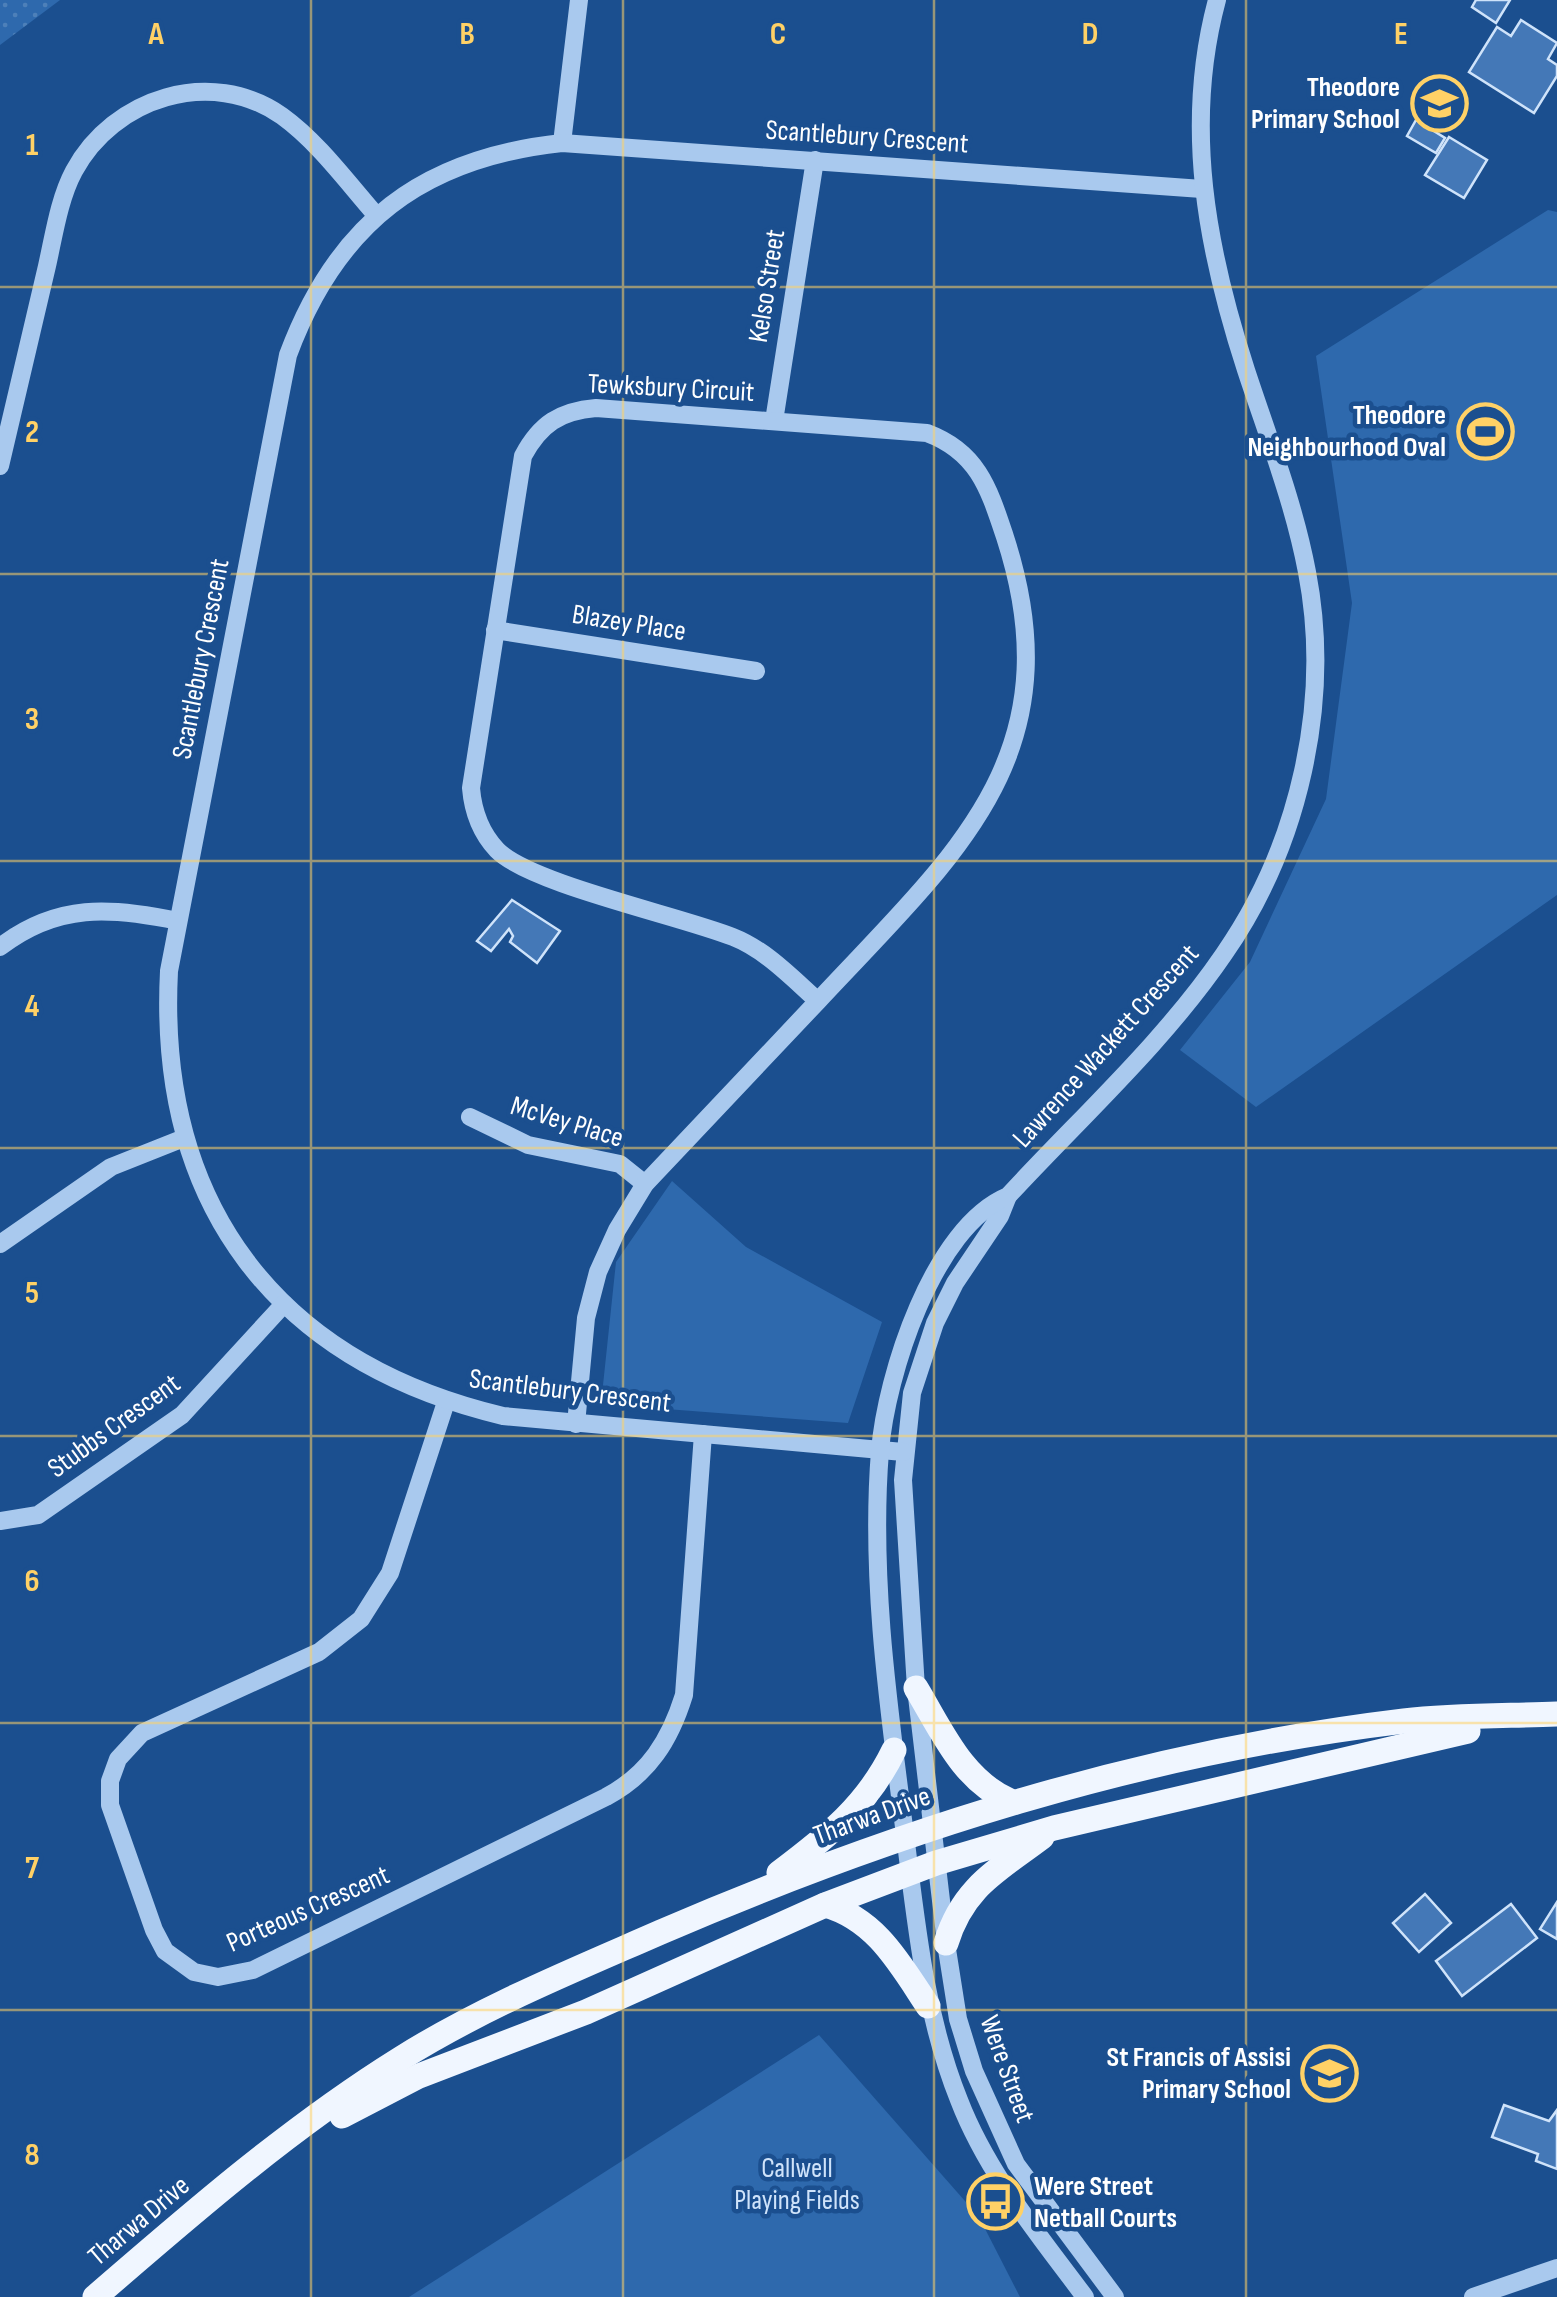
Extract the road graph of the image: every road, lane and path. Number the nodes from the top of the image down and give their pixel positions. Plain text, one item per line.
1 (579, 0) edge
2 (1217, 0) edge
3 (562, 142) junction
4 (814, 160) junction
5 (1202, 189) junction
6 (376, 216) junction
7 (774, 421) junction
8 (0, 466) edge
9 (495, 630) junction
10 (756, 670) dead end
11 (178, 921) junction
12 (0, 947) edge
13 (818, 1001) junction
14 (470, 1117) dead end
15 (184, 1138) junction
16 (646, 1184) junction
17 (1008, 1196) junction
18 (0, 1244) edge
19 (284, 1304) junction
20 (446, 1402) junction
21 (576, 1424) junction
22 (703, 1434) junction
23 (880, 1450) junction
24 (903, 1452) junction
25 (0, 1520) edge
26 (916, 1688) junction
27 (1557, 1714) edge
28 (894, 1750) junction
29 (1010, 1800) junction
30 (930, 1826) junction
31 (1054, 1828) junction
32 (905, 1835) junction
33 (936, 1863) junction
34 (909, 1872) junction
35 (755, 1891) junction
36 (825, 1904) junction
37 (946, 1943) junction
38 (928, 2006) junction
39 (270, 2154) junction
40 (1557, 2268) edge
41 (95, 2297) edge
42 (1085, 2297) edge
43 (1116, 2297) edge
44 (1474, 2297) edge

1 - 3 street
2 - 5 street, Lawrence Wackett Crescent
3 - 4 street, Scantlebury Crescent
3 - 6 street, Scantlebury Crescent
4 - 5 street, Scantlebury Crescent
4 - 7 street, Kelso Street
5 - 17 street, Lawrence Wackett Crescent
6 - 8 street
6 - 11 street, Scantlebury Crescent
7 - 9 street, Tewksbury Circuit
7 - 13 street, Tewksbury Circuit
9 - 10 street, Blazey Place
9 - 13 street, Tewksbury Circuit
11 - 12 street
11 - 15 street, Scantlebury Crescent
13 - 16 street, Tewksbury Circuit
14 - 16 street, McVey Place
15 - 18 street
15 - 19 street, Scantlebury Crescent
16 - 21 street, Tewksbury Circuit
17 - 23 street, Lawrence Wackett Crescent
17 - 24 street, Lawrence Wackett Crescent
19 - 20 street, Scantlebury Crescent
19 - 25 street, Stubbs Crescent
20 - 21 street, Scantlebury Crescent
20 - 22 street, Porteous Crescent
21 - 22 street, Scantlebury Crescent
22 - 23 street, Scantlebury Crescent
23 - 24 street, Scantlebury Crescent
23 - 28 street, Lawrence Wackett Crescent
24 - 26 street, Lawrence Wackett Crescent
26 - 29 main road
26 - 30 street, Lawrence Wackett Crescent
27 - 29 main road, Tharwa Drive
27 - 31 main road, Tharwa Drive
28 - 32 street, Lawrence Wackett Crescent
28 - 35 main road
29 - 30 main road, Tharwa Drive
30 - 32 main road, Tharwa Drive
30 - 33 street, Were Street
31 - 33 main road, Tharwa Drive
31 - 37 main road
32 - 34 street, Lawrence Wackett Crescent
32 - 35 main road, Tharwa Drive
33 - 34 main road, Tharwa Drive
33 - 37 street, Were Street
34 - 36 main road, Tharwa Drive
34 - 38 street, Were Street
35 - 39 main road, Tharwa Drive
36 - 38 main road
36 - 39 main road, Tharwa Drive
37 - 43 street, Were Street
38 - 42 street, Were Street
39 - 41 main road, Tharwa Drive
40 - 44 street

